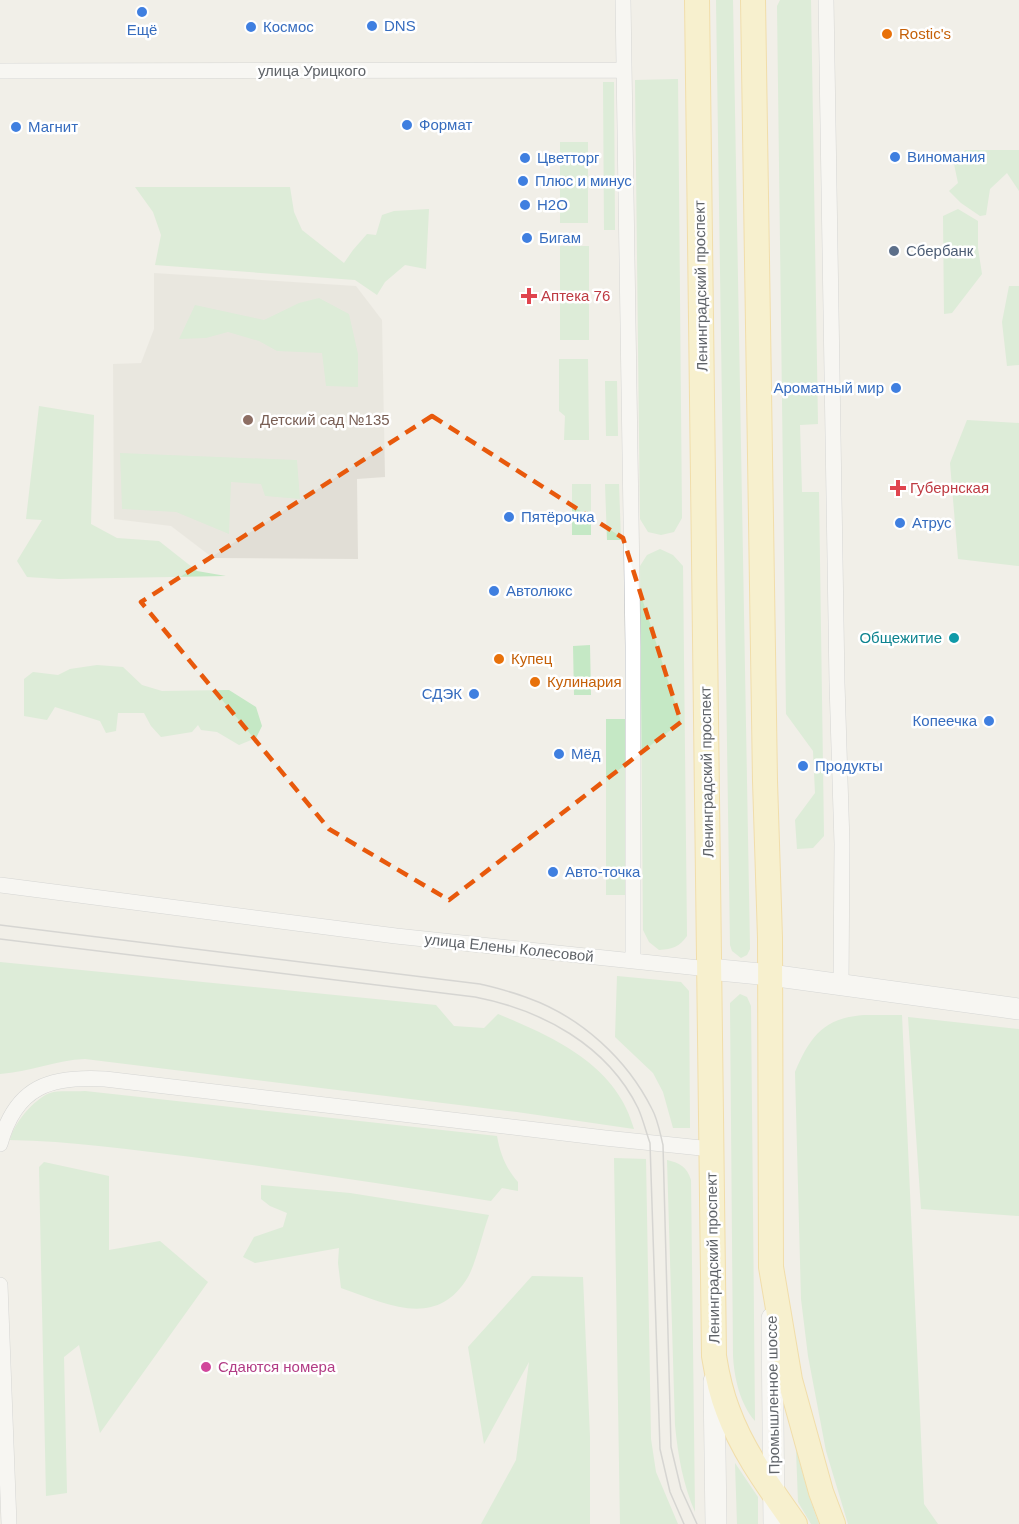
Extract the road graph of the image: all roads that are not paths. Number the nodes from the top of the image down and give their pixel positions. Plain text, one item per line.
1 (623, 0) edge
2 (697, 0) edge
3 (753, 0) edge
4 (826, 0) edge
5 (623, 70) junction
6 (0, 71) edge
7 (0, 885) edge
8 (633, 961) junction
9 (709, 969) junction
10 (770, 975) junction
11 (841, 985) junction
12 (1019, 1009) edge
13 (0, 1144) edge
14 (711, 1149) junction
15 (771, 1267) junction
16 (0, 1285) edge
17 (714, 1356) junction
18 (774, 1493) junction
19 (9, 1524) edge
20 (716, 1524) edge
21 (774, 1524) edge
22 (795, 1524) edge
23 (833, 1524) edge

1 - 5 street
2 - 9 main road, Ленинградский проспект
3 - 10 main road
4 - 11 street
5 - 6 street, улица Урицкого
5 - 8 street
7 - 8 street, улица Елены Колесовой
8 - 9 street, улица Елены Колесовой
9 - 10 main road, улица Елены Колесовой
9 - 14 main road, Ленинградский проспект
10 - 11 main road, улица Елены Колесовой
10 - 15 main road
11 - 12 main road, улица Елены Колесовой
13 - 14 street
14 - 17 main road, Ленинградский проспект
15 - 18 main road, Промышленное шоссе
15 - 23 main road
16 - 19 street
17 - 18 main road, Ленинградский проспект
17 - 20 main road
18 - 21 main road, Промышленное шоссе
18 - 22 main road, Ленинградский проспект

